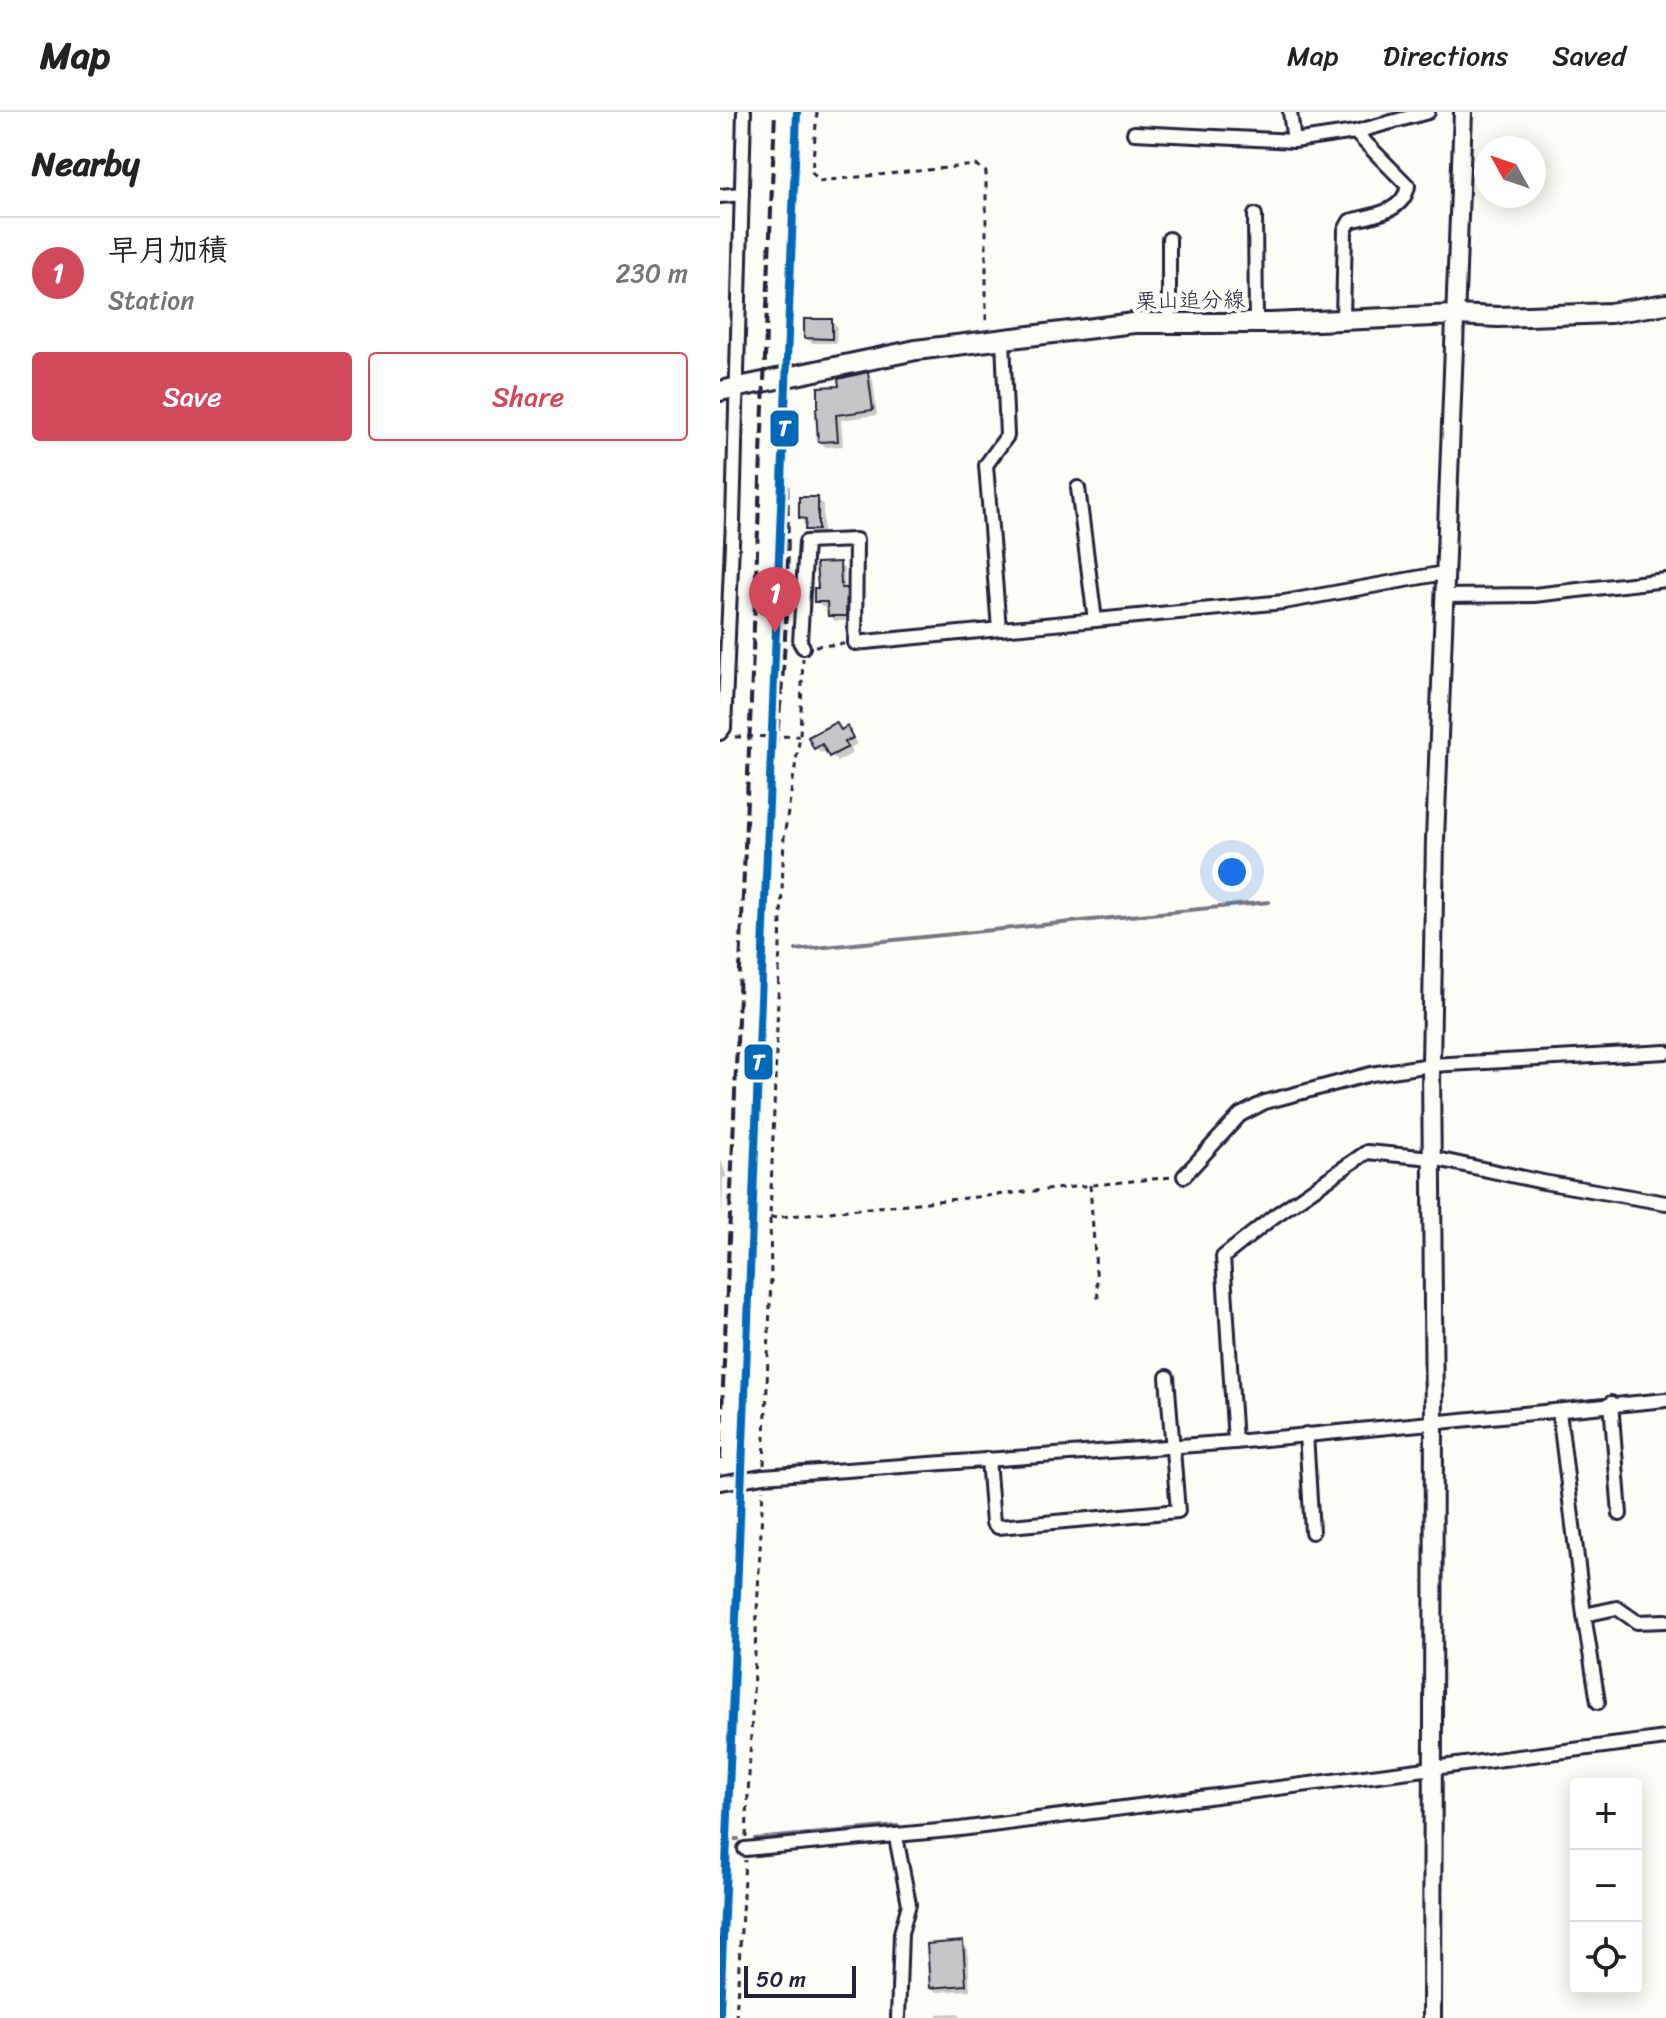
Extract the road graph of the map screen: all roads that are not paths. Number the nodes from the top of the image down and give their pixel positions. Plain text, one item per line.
1 (744, 112) edge
2 (1290, 112) edge
3 (1428, 112) edge
4 (1463, 112) edge
5 (1355, 132) junction
6 (1134, 133) dead end
7 (1294, 141) junction
8 (742, 194) junction
9 (720, 196) edge
10 (1255, 215) dead end
11 (1169, 239) dead end
12 (1666, 304) edge
13 (1456, 315) junction
14 (1343, 319) junction
15 (1169, 323) junction
16 (1256, 323) junction
17 (995, 340) junction
18 (729, 389) edge
19 (1078, 488) dead end
20 (1444, 573) junction
21 (1666, 580) edge
22 (1443, 596) junction
23 (1095, 620) junction
24 (999, 629) junction
25 (803, 647) road end
26 (723, 655) edge
27 (726, 735) edge
28 (1666, 1052) edge
29 (1431, 1065) junction
30 (1432, 1158) junction
31 (1184, 1176) road end
32 (1666, 1203) edge
33 (1167, 1377) dead end
34 (1666, 1400) edge
35 (1611, 1403) junction
36 (1559, 1411) junction
37 (1434, 1422) junction
38 (1306, 1434) junction
39 (1235, 1442) junction
40 (1174, 1446) junction
41 (988, 1459) junction
42 (720, 1483) edge
43 (1620, 1514) dead end
44 (1312, 1532) dead end
45 (1584, 1615) junction
46 (1666, 1621) edge
47 (1598, 1702) dead end
48 (1666, 1738) edge
49 (1433, 1768) junction
50 (896, 1837) junction
51 (745, 1849) road end
52 (898, 2018) edge
53 (1432, 2018) edge

1 - 8 street
2 - 7 street
3 - 5 street
4 - 13 street
5 - 7 street
5 - 14 street
6 - 7 street
8 - 9 street
8 - 18 street
10 - 16 street
11 - 15 street
12 - 13 main road, 栗山追分線
13 - 14 main road, 栗山追分線
13 - 20 street
14 - 16 main road, 栗山追分線
15 - 16 main road, 栗山追分線
15 - 17 main road, 栗山追分線
17 - 18 main road, 栗山追分線
17 - 24 street
18 - 26 street
19 - 23 street
20 - 22 street
20 - 23 street
21 - 22 street
22 - 29 street
23 - 24 street
24 - 25 street
26 - 27 street
28 - 29 street
29 - 30 street
29 - 31 street
30 - 32 street
30 - 37 street
30 - 39 street
33 - 40 street
34 - 35 street
35 - 36 street
35 - 43 street
36 - 37 street
36 - 45 street
37 - 38 street
37 - 49 street
38 - 39 street
38 - 44 street
39 - 40 street
40 - 41 street
40 - 41 street
41 - 42 street
45 - 46 street
45 - 47 street
48 - 49 street
49 - 50 street
49 - 53 street
50 - 51 street
50 - 52 street

